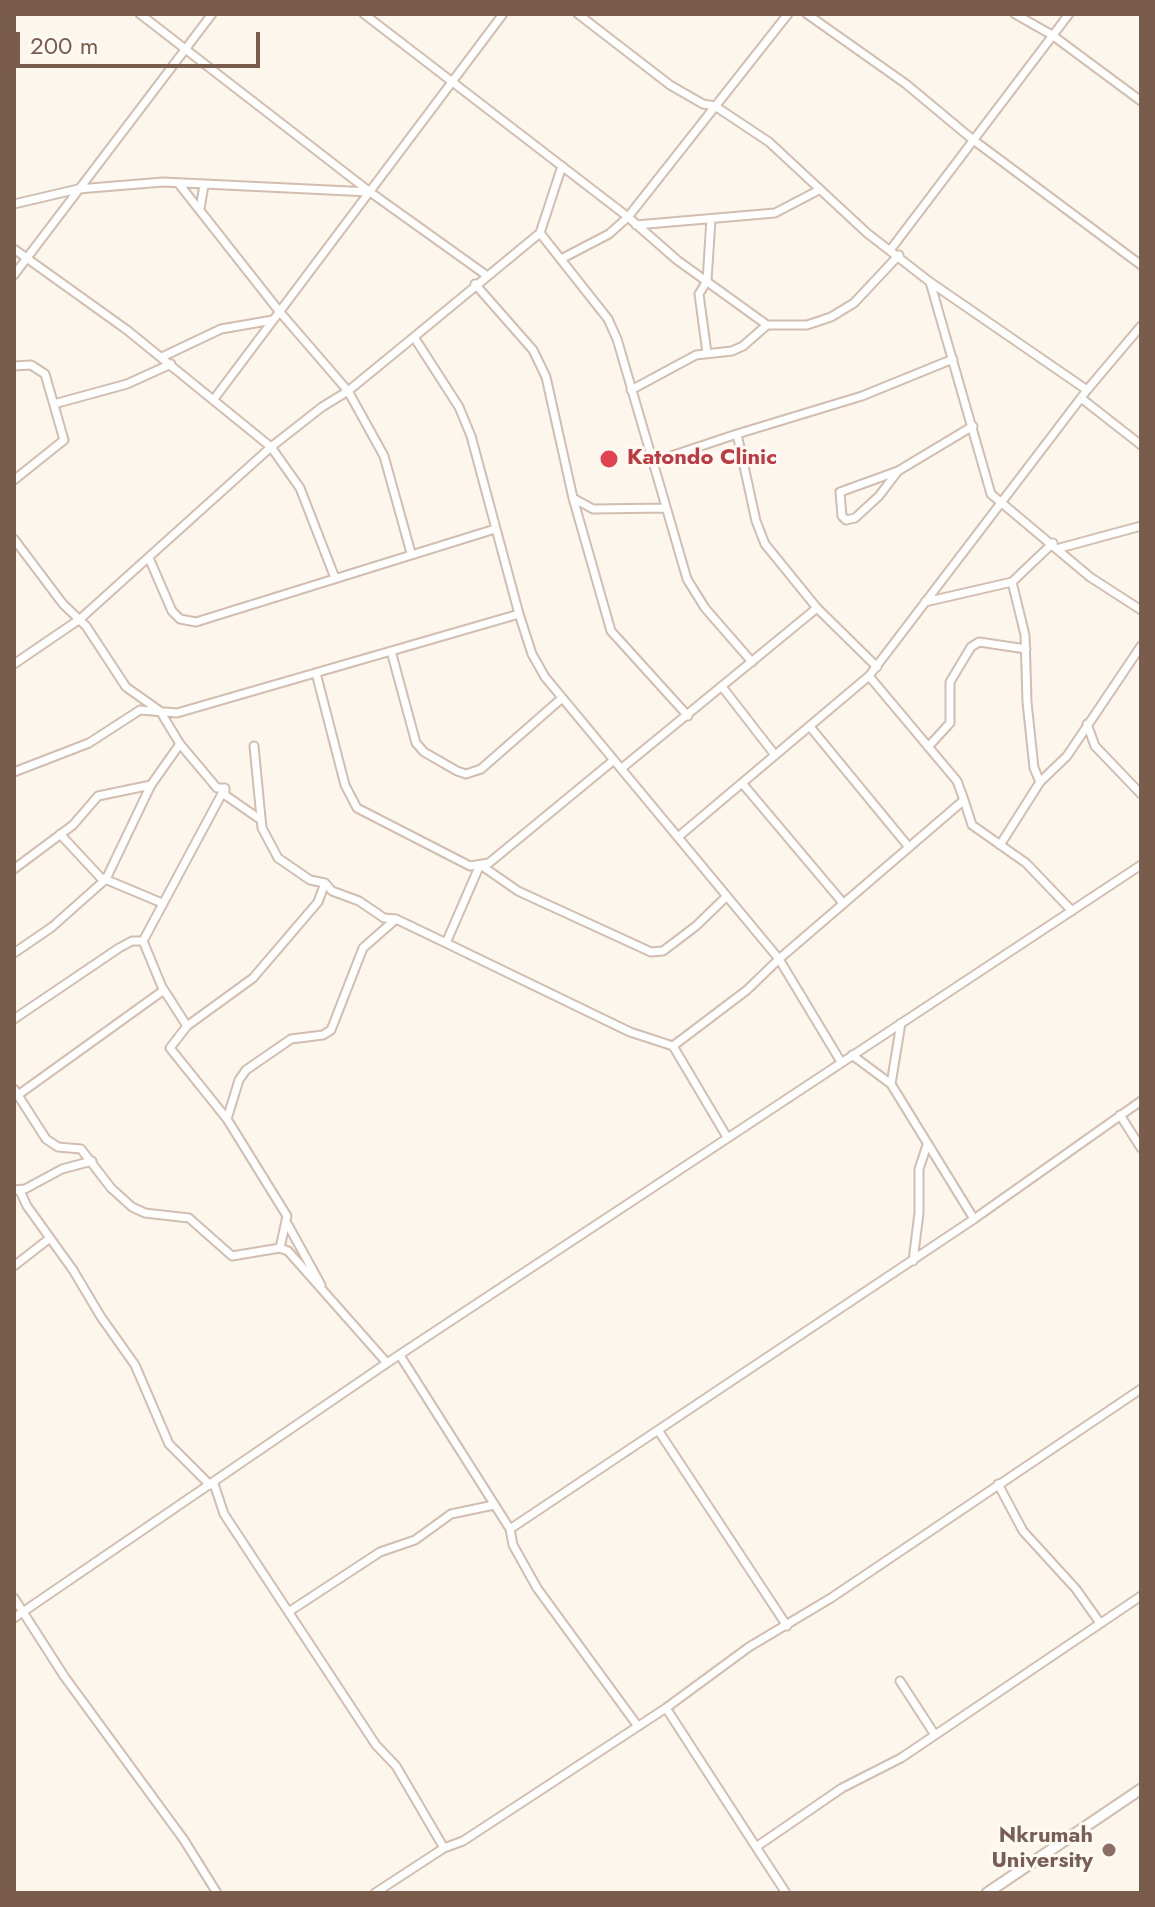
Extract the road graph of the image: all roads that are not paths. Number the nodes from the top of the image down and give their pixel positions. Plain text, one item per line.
1 (140, 14) edge
2 (212, 14) edge
3 (364, 14) edge
4 (503, 14) edge
5 (578, 14) edge
6 (788, 14) edge
7 (807, 14) edge
8 (1015, 14) edge
9 (1069, 14) edge
10 (1052, 35) junction
11 (184, 50) junction
12 (451, 80) junction
13 (1141, 101) edge
14 (715, 106) junction
15 (972, 139) junction
16 (562, 166) junction
17 (179, 184) junction
18 (204, 185) junction
19 (78, 189) junction
20 (819, 190) junction
21 (370, 192) junction
22 (14, 204) edge
23 (200, 209) junction
24 (628, 217) junction
25 (711, 219) junction
26 (636, 225) junction
27 (540, 233) junction
28 (14, 249) edge
29 (891, 249) junction
30 (899, 255) junction
31 (28, 258) junction
32 (563, 258) junction
33 (1141, 265) edge
34 (14, 275) edge
35 (486, 275) junction
36 (707, 281) junction
37 (930, 282) junction
38 (475, 284) junction
39 (279, 311) junction
40 (273, 320) junction
41 (767, 325) junction
42 (1139, 330) edge
43 (414, 337) junction
44 (707, 353) junction
45 (162, 357) junction
46 (953, 359) junction
47 (171, 364) junction
48 (14, 366) edge
49 (631, 390) junction
50 (1087, 390) junction
51 (348, 391) junction
52 (1081, 398) junction
53 (214, 399) junction
54 (54, 404) junction
55 (973, 426) junction
56 (737, 434) junction
57 (1141, 445) edge
58 (271, 447) junction
59 (653, 462) junction
60 (898, 471) junction
61 (14, 480) edge
62 (573, 498) junction
63 (1001, 505) junction
64 (666, 508) junction
65 (593, 509) junction
66 (580, 521) junction
67 (1141, 526) edge
68 (495, 529) junction
69 (14, 539) edge
70 (1056, 546) junction
71 (411, 553) junction
72 (149, 558) junction
73 (335, 578) junction
74 (1012, 582) junction
75 (923, 603) junction
76 (817, 608) junction
77 (1141, 610) edge
78 (519, 614) junction
79 (80, 619) junction
80 (1141, 646) edge
81 (1026, 649) junction
82 (391, 651) junction
83 (752, 662) junction
84 (14, 664) edge
85 (877, 667) junction
86 (316, 673) junction
87 (869, 676) junction
88 (723, 688) junction
89 (561, 699) junction
90 (160, 711) junction
91 (688, 716) junction
92 (1087, 724) junction
93 (811, 728) junction
94 (180, 744) junction
95 (1074, 745) junction
96 (254, 746) dead end
97 (1095, 746) junction
98 (928, 747) junction
99 (775, 755) junction
100 (614, 760) junction
101 (622, 768) junction
102 (14, 772) edge
103 (1040, 782) junction
104 (742, 783) junction
105 (151, 785) junction
106 (225, 788) junction
107 (1141, 794) edge
108 (964, 800) junction
109 (950, 815) junction
110 (967, 816) junction
111 (261, 820) junction
112 (60, 834) junction
113 (678, 837) junction
114 (1000, 845) junction
115 (908, 846) junction
116 (1141, 865) edge
117 (481, 867) junction
118 (14, 869) edge
119 (106, 879) junction
120 (325, 883) junction
121 (727, 896) junction
122 (162, 903) junction
123 (843, 903) junction
124 (1072, 911) junction
125 (396, 919) junction
126 (143, 941) junction
127 (446, 943) junction
128 (14, 953) edge
129 (779, 959) junction
130 (164, 990) junction
131 (14, 1019) edge
132 (901, 1023) junction
133 (187, 1026) junction
134 (673, 1046) junction
135 (852, 1055) junction
136 (841, 1062) junction
137 (891, 1084) junction
138 (16, 1092) edge
139 (1141, 1101) edge
140 (1120, 1115) junction
141 (227, 1119) junction
142 (727, 1137) junction
143 (927, 1145) junction
144 (1141, 1148) edge
145 (92, 1161) junction
146 (17, 1190) edge
147 (974, 1219) junction
148 (288, 1225) junction
149 (50, 1238) junction
150 (280, 1248) junction
151 (913, 1261) junction
152 (14, 1266) edge
153 (323, 1292) junction
154 (401, 1357) junction
155 (387, 1363) junction
156 (1141, 1389) edge
157 (658, 1430) junction
158 (212, 1484) junction
159 (998, 1484) junction
160 (494, 1505) junction
161 (510, 1529) junction
162 (1141, 1596) edge
163 (14, 1598) edge
164 (23, 1611) junction
165 (290, 1611) junction
166 (14, 1618) edge
167 (1100, 1623) junction
168 (787, 1626) junction
169 (900, 1681) dead end
170 (666, 1708) junction
171 (637, 1725) junction
172 (935, 1735) junction
173 (1141, 1789) edge
174 (756, 1847) junction
175 (444, 1848) junction
176 (217, 1893) edge
177 (375, 1893) edge
178 (786, 1893) edge
179 (987, 1893) edge

1 - 11 street
2 - 11 street
3 - 12 street
4 - 12 street
5 - 14 street
6 - 14 street
7 - 15 street
8 - 10 street
9 - 10 street
10 - 13 street
10 - 15 street
11 - 19 street
11 - 21 street
12 - 16 street
12 - 21 street
14 - 20 street
14 - 24 street
15 - 29 street
15 - 33 street
16 - 24 street
16 - 27 street
17 - 18 street
17 - 19 street
17 - 23 street
18 - 21 street
18 - 23 street
19 - 22 street
19 - 31 street
20 - 25 street
20 - 29 street
21 - 35 street
21 - 39 street
23 - 39 street
24 - 26 street
24 - 32 street
25 - 26 street
25 - 36 street
26 - 36 street
27 - 32 street
27 - 35 street
28 - 31 street
29 - 30 street
30 - 37 street
30 - 41 street
31 - 34 street
31 - 45 street
32 - 49 street
35 - 38 street
36 - 41 street
36 - 44 street
37 - 46 street
37 - 50 street
38 - 43 street
38 - 62 street
39 - 40 street
39 - 51 street
40 - 45 street
40 - 53 street
41 - 44 street
42 - 50 street
43 - 51 street
43 - 68 street
44 - 49 street
45 - 47 street
46 - 55 street
46 - 56 street
47 - 53 street
47 - 54 street
48 - 54 street
49 - 59 street
50 - 52 street
51 - 58 street
51 - 71 street
52 - 57 street
52 - 63 street
53 - 58 street
54 - 61 street
55 - 60 street
55 - 63 street
56 - 59 street
56 - 76 street
58 - 72 street
58 - 73 street
59 - 64 street
60 - 60 street
62 - 65 street
62 - 66 street
63 - 70 street
63 - 75 street
64 - 65 street
64 - 83 street
65 - 66 street
66 - 91 street
67 - 70 street
68 - 71 street
68 - 78 street
69 - 79 street
70 - 74 street
70 - 77 street
71 - 73 street
72 - 73 street
72 - 79 street
74 - 75 street
74 - 81 street
75 - 85 street
76 - 83 street
76 - 85 street
78 - 82 street
78 - 89 street
79 - 84 street
79 - 90 street
80 - 92 street
81 - 98 street
81 - 103 street
82 - 86 street
82 - 89 street
83 - 88 street
85 - 87 street
86 - 90 street
86 - 117 street
87 - 93 street
87 - 98 street
88 - 91 street
88 - 99 street
89 - 100 street
90 - 94 street
90 - 102 street
91 - 101 street
92 - 95 street
92 - 97 street
93 - 99 street
93 - 115 street
94 - 105 street
94 - 106 street
95 - 97 street
95 - 103 street
96 - 111 street
97 - 107 street
98 - 108 street
99 - 104 street
100 - 101 street
100 - 117 street
101 - 113 street
103 - 114 street
104 - 113 street
104 - 123 street
105 - 112 street
105 - 119 street
106 - 111 street
106 - 122 street
108 - 109 street
108 - 110 street
109 - 110 street
109 - 115 street
110 - 114 street
111 - 120 street
112 - 118 street
112 - 119 street
113 - 121 street
114 - 124 street
115 - 123 street
116 - 124 street
117 - 121 street
117 - 127 street
119 - 122 street
119 - 128 street
120 - 125 street
120 - 133 street
121 - 129 street
122 - 126 street
123 - 129 street
124 - 132 street
125 - 127 street
125 - 141 street
126 - 130 street
126 - 131 street
127 - 134 street
129 - 134 street
129 - 136 street
130 - 133 street
130 - 138 street
132 - 135 street
132 - 137 street
133 - 141 street
134 - 142 street
135 - 136 street
135 - 137 street
136 - 142 street
137 - 143 street
138 - 145 street
139 - 140 street
140 - 144 street
140 - 147 street
141 - 148 street
142 - 154 street
143 - 147 street
143 - 151 street
145 - 146 street
145 - 150 street
146 - 149 street
147 - 151 street
148 - 150 street
148 - 153 street
149 - 152 street
149 - 158 street
150 - 153 street
151 - 157 street
153 - 155 street
154 - 155 street
154 - 160 street
155 - 158 street
156 - 159 street
157 - 161 street
157 - 168 street
158 - 164 street
158 - 165 street
159 - 167 street
159 - 168 street
160 - 161 street
160 - 165 street
161 - 171 street
162 - 167 street
163 - 164 street
164 - 166 street
164 - 176 street
165 - 175 street
167 - 172 street
168 - 170 street
169 - 172 street
170 - 171 street
170 - 174 street
171 - 175 street
172 - 174 street
173 - 179 street
174 - 178 street
175 - 177 street

